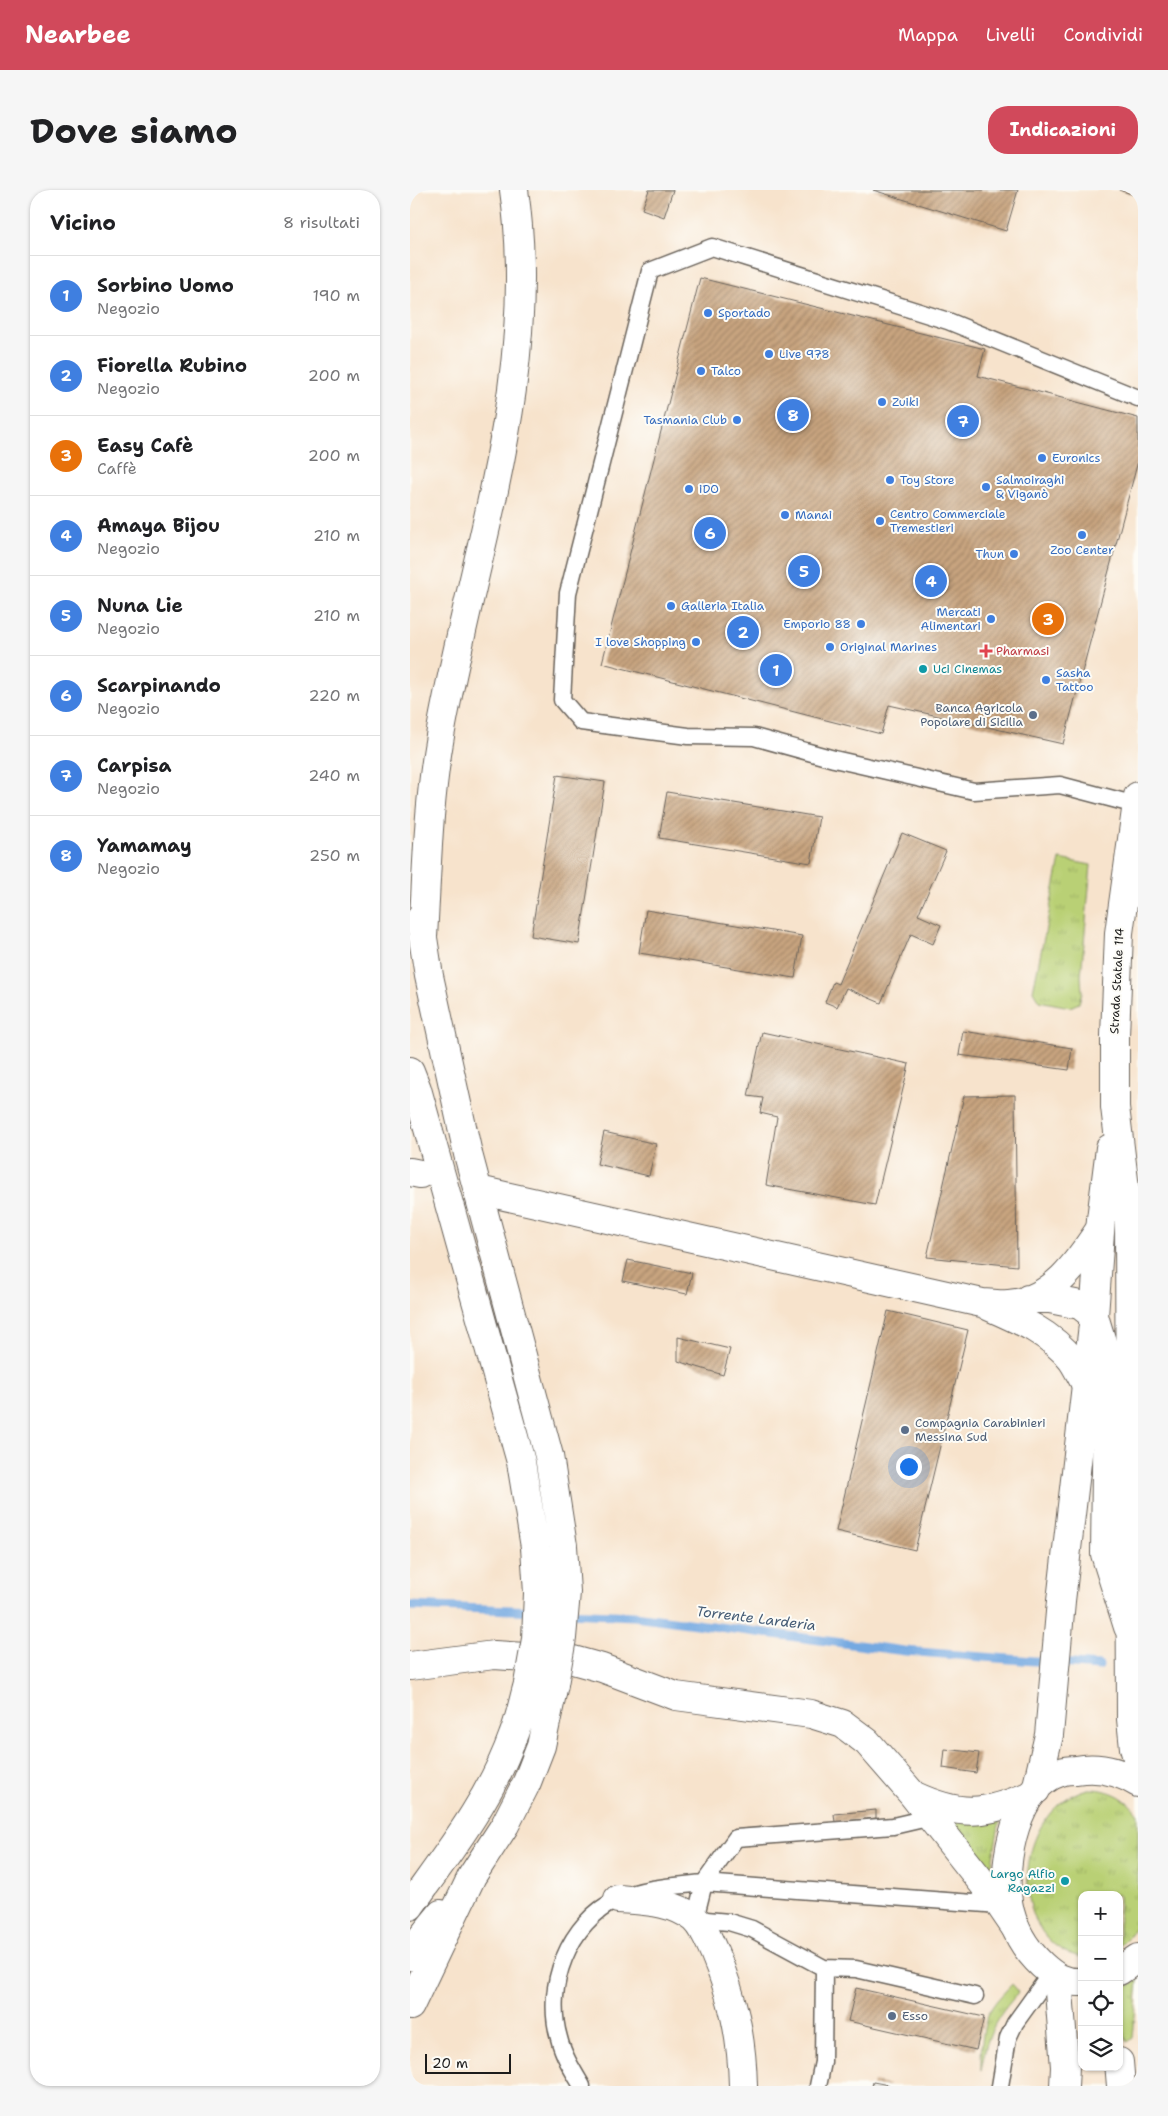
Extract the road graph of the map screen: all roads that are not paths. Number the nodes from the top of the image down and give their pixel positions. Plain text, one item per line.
1 (514, 190) edge
2 (1138, 398) edge
3 (1137, 801) edge
4 (410, 862) edge
5 (423, 937) junction
6 (410, 1071) edge
7 (1115, 1107) junction
8 (487, 1192) dead end
9 (1100, 1229) junction
10 (1129, 1306) junction
11 (1022, 1309) junction
12 (1094, 1316) junction
13 (1085, 1383) junction
14 (1131, 1638) junction
15 (1138, 1665) edge
16 (410, 1666) edge
17 (541, 1684) junction
18 (1138, 1761) edge
19 (1138, 1783) edge
20 (1033, 1792) junction
21 (914, 1795) junction
22 (960, 1810) junction
23 (930, 1817) junction
24 (472, 1876) junction
25 (704, 1883) junction
26 (618, 1899) junction
27 (1000, 1905) junction
28 (410, 1906) edge
29 (695, 1919) junction
30 (1016, 1928) junction
31 (410, 1956) edge
32 (1138, 1958) edge
33 (824, 1968) junction
34 (1123, 1968) edge
35 (1069, 1982) edge
36 (975, 1996) dead end
37 (410, 2006) edge
38 (1120, 2071) edge
39 (582, 2086) edge
40 (743, 2086) edge
41 (818, 2086) edge
42 (1000, 2086) edge
43 (1064, 2086) edge
44 (1121, 2086) edge

1 - 5 main road
2 - 3 lane
3 - 7 main road, Strada Statale 114
4 - 5 main road
5 - 17 main road, bridge
6 - 17 main road, bridge
7 - 9 main road
7 - 10 main road
8 - 11 main road
9 - 11 main road
9 - 12 main road
10 - 12 main road
10 - 14 main road
11 - 12 main road
11 - 13 main road
12 - 13 main road
12 - 14 main road
13 - 20 main road
14 - 15 main road
14 - 18 main road
16 - 21 main road
17 - 24 main road
17 - 28 main road
19 - 20 main road
20 - 22 main road
20 - 30 main road
21 - 22 main road
21 - 23 main road
22 - 23 lane
23 - 25 lane
23 - 27 main road
24 - 31 main road
24 - 37 main road
25 - 26 lane
25 - 27 lane
25 - 29 lane
26 - 29 main road
26 - 39 lane
27 - 30 main road
29 - 33 lane
29 - 40 main road
30 - 35 main road
32 - 34 main road
33 - 36 lane
33 - 41 lane
35 - 42 lane
35 - 43 main road
38 - 44 main road

